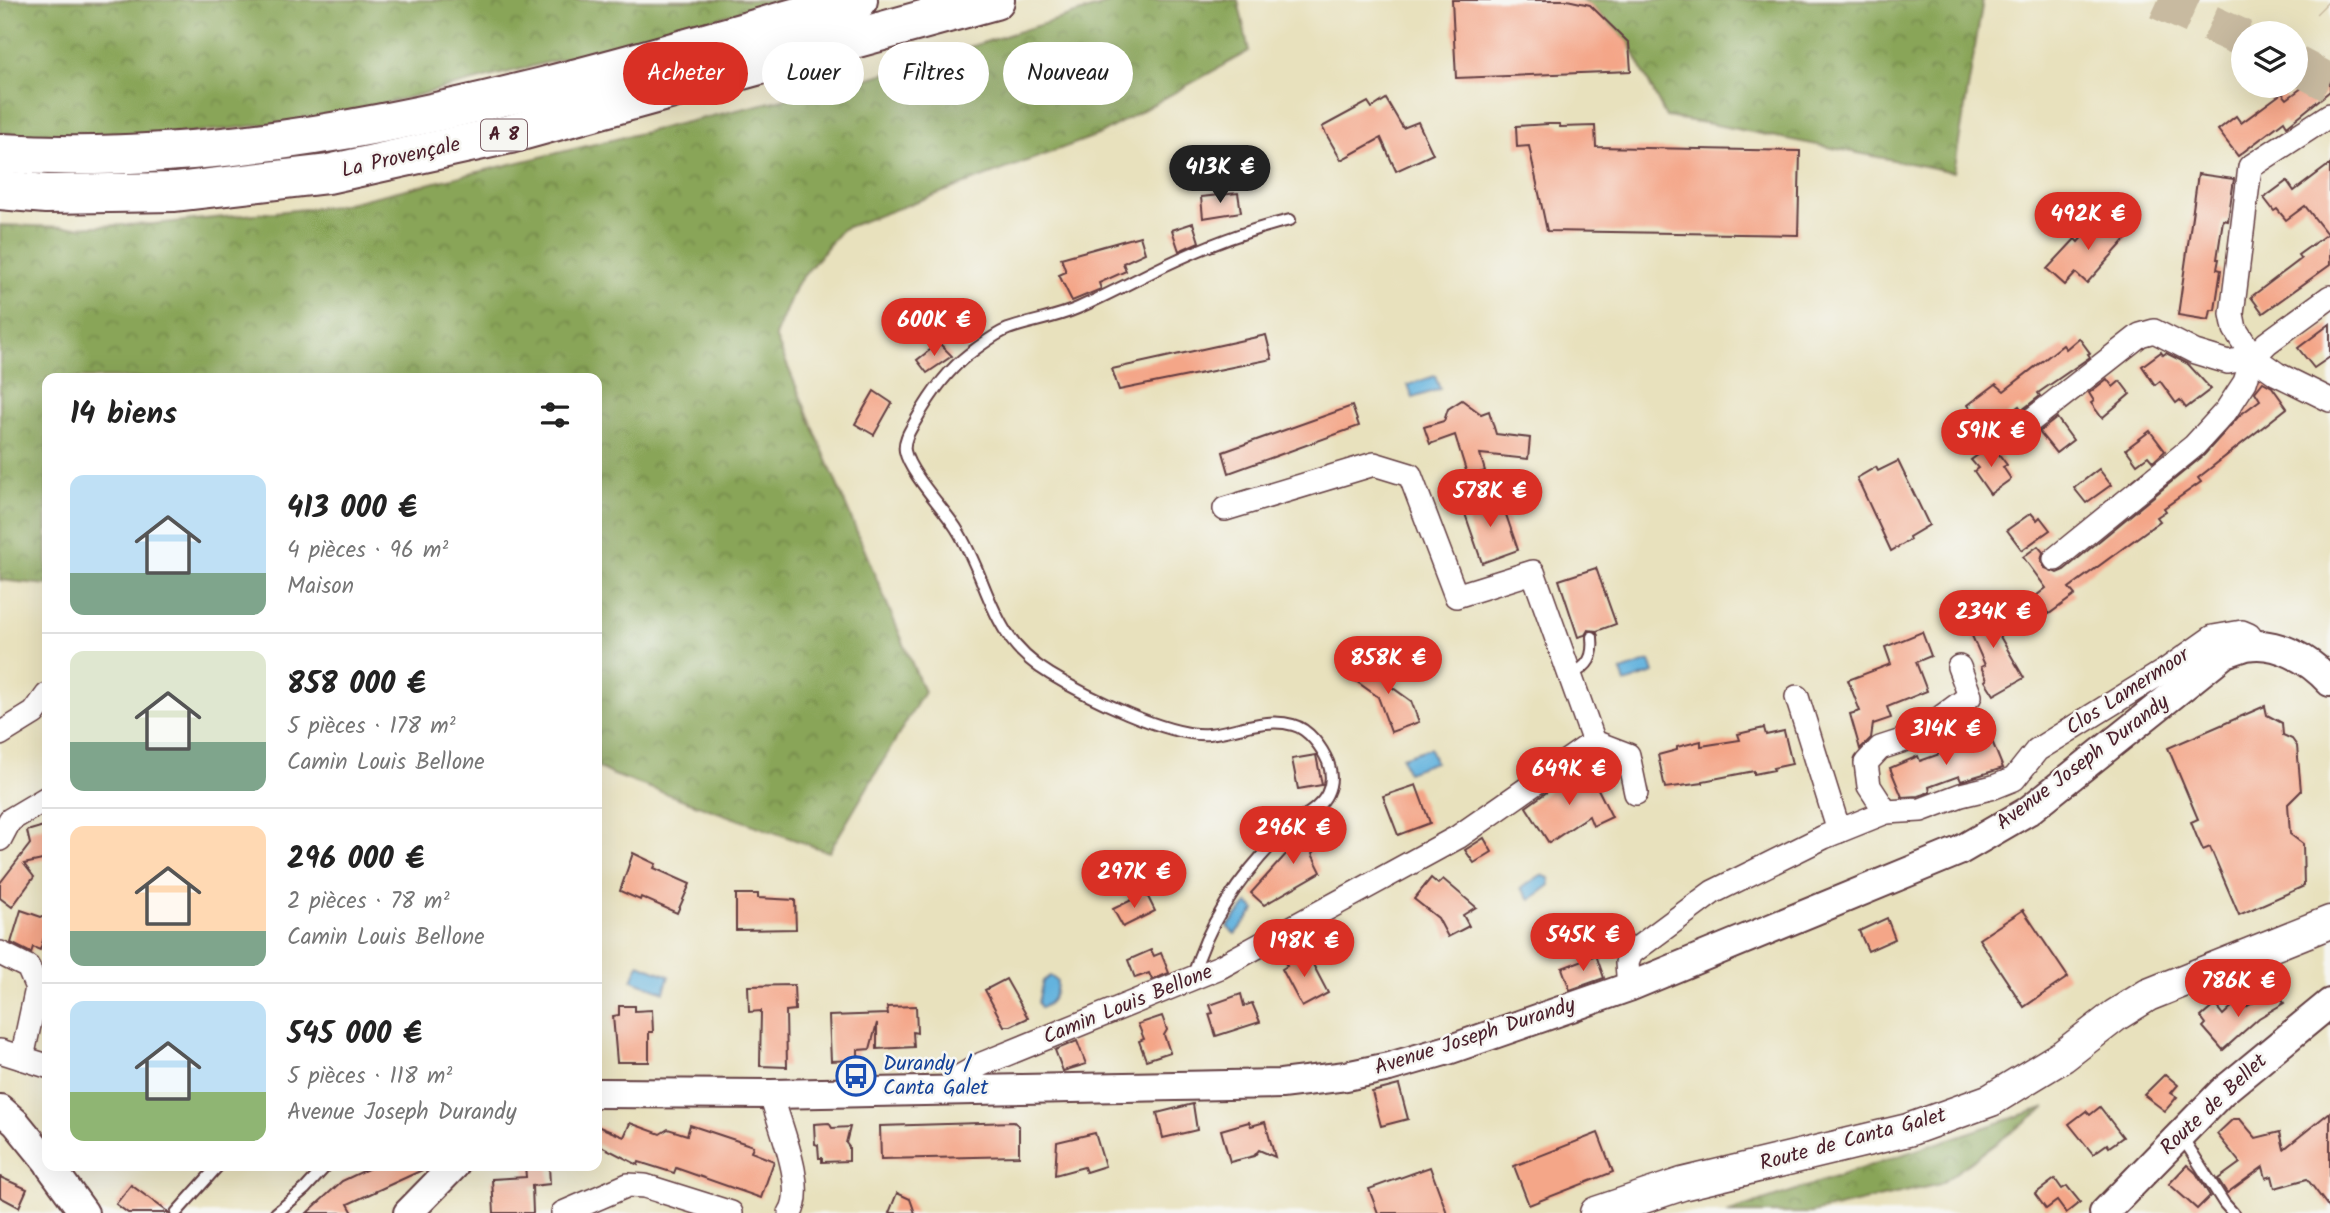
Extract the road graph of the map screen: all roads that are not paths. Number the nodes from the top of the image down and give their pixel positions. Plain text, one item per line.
1 (858, 0) edge
2 (995, 0) edge
3 (2330, 115) edge
4 (0, 153) edge
5 (0, 190) edge
6 (1290, 220) dead end
7 (2330, 297) edge
8 (2253, 357) junction
9 (2330, 400) edge
10 (2006, 440) dead end
11 (1225, 509) dead end
12 (2055, 559) dead end
13 (1591, 638) dead end
14 (2256, 646) junction
15 (1959, 667) dead end
16 (1571, 674) junction
17 (2330, 682) edge
18 (1797, 697) dead end
19 (42, 702) edge
20 (0, 734) edge
21 (1594, 742) junction
22 (1636, 793) dead end
23 (42, 801) edge
24 (1886, 812) junction
25 (1839, 831) junction
26 (0, 839) edge
27 (2327, 922) edge
28 (0, 953) edge
29 (1192, 979) junction
30 (1629, 987) junction
31 (2330, 1003) edge
32 (0, 1051) edge
33 (22, 1058) junction
34 (42, 1064) edge
35 (954, 1089) junction
36 (602, 1093) edge
37 (771, 1094) junction
38 (0, 1109) edge
39 (2180, 1134) junction
40 (42, 1155) edge
41 (54, 1171) edge
42 (214, 1171) edge
43 (321, 1171) edge
44 (449, 1171) edge
45 (84, 1213) edge
46 (176, 1213) edge
47 (276, 1213) edge
48 (408, 1213) edge
49 (563, 1213) edge
50 (731, 1213) edge
51 (790, 1213) edge
52 (1596, 1213) edge
53 (2104, 1213) edge
54 (2233, 1213) edge

1 - 4 highway, La Provençale / A 8
2 - 5 highway, La Provençale / A 8
3 - 8 street
6 - 29 lane
7 - 8 street
8 - 9 street
8 - 10 street
8 - 12 street
11 - 16 street
13 - 16 lane
14 - 17 street, Avenue Joseph Durandy
14 - 24 street, Clos Lamermoor
14 - 30 street, Avenue Joseph Durandy
15 - 24 street
16 - 21 street
18 - 25 street
19 - 20 street
21 - 22 street
21 - 29 street, Camin Louis Bellone
23 - 26 street
24 - 25 street, Clos Lamermoor
25 - 30 street, Clos Lamermoor
27 - 52 main road, Route de Canta Galet
28 - 33 street
29 - 35 street, Camin Louis Bellone
30 - 35 street, Avenue Joseph Durandy
31 - 39 street, Route de Bellet
32 - 33 street
33 - 34 street
35 - 37 street, Avenue Joseph Durandy
36 - 37 street, Avenue Joseph Durandy
37 - 51 street
38 - 40 street
39 - 53 street, Route de Bellet
39 - 54 lane
41 - 45 street
42 - 46 lane
43 - 47 lane
44 - 48 street
49 - 50 street

